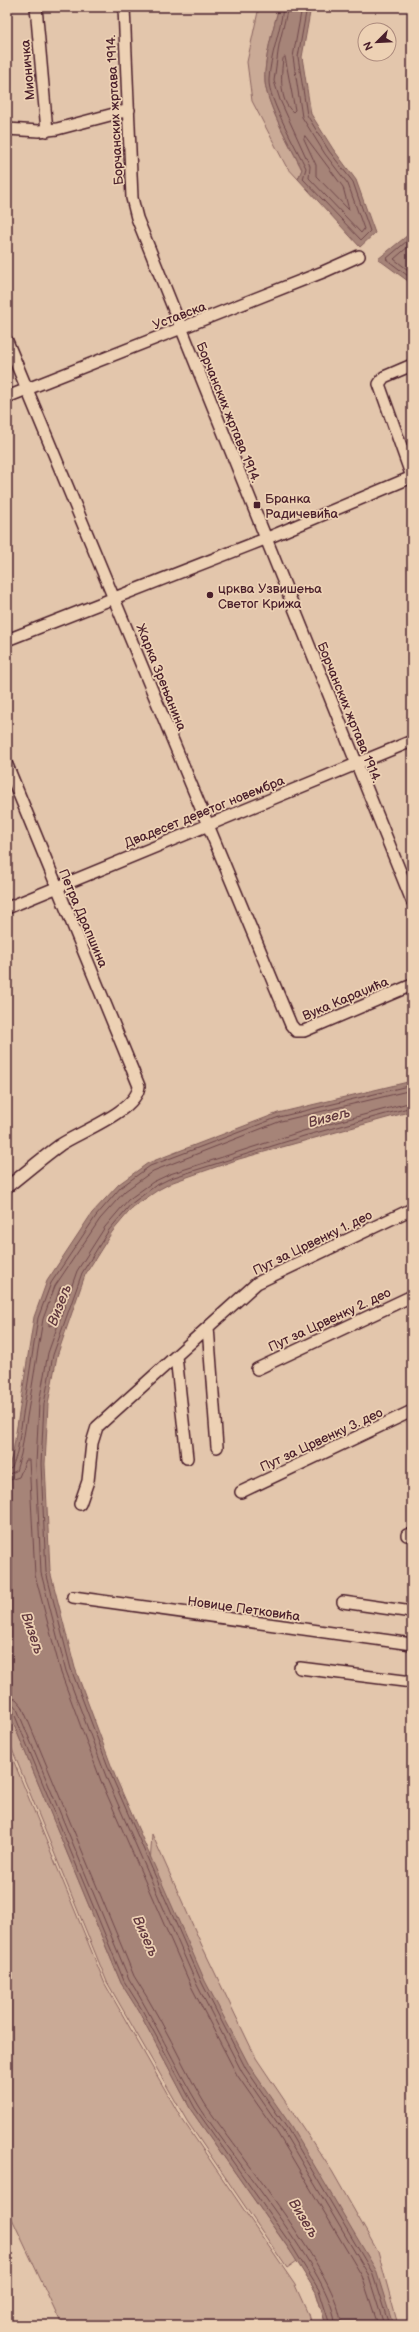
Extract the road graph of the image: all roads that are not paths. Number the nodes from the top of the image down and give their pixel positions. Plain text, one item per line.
1 (36, 7) edge
2 (124, 7) edge
3 (129, 110) junction
4 (7, 129) edge
5 (47, 130) junction
6 (359, 256) dead end
7 (181, 329) junction
8 (7, 341) edge
9 (412, 365) edge
10 (28, 389) junction
11 (7, 397) edge
12 (412, 477) edge
13 (264, 538) junction
14 (114, 598) junction
15 (7, 640) edge
16 (412, 741) edge
17 (7, 765) edge
18 (356, 765) junction
19 (208, 825) junction
20 (56, 887) junction
21 (412, 901) edge
22 (7, 908) edge
23 (412, 984) edge
24 (291, 1025) joint
25 (7, 1187) edge
26 (412, 1209) edge
27 (412, 1296) edge
28 (208, 1327) junction
29 (176, 1356) junction
30 (257, 1369) dead end
31 (412, 1411) edge
32 (217, 1447) dead end
33 (186, 1458) dead end
34 (241, 1492) dead end
35 (80, 1504) dead end
36 (73, 1597) dead end
37 (343, 1602) dead end
38 (412, 1612) edge
39 (412, 1644) edge
40 (300, 1668) dead end
41 (412, 1682) edge

1 - 5 street, Мионичка
2 - 3 street, Борчанских жртава 1914.
3 - 5 street
3 - 7 street, Борчанских жртава 1914.
4 - 5 street
6 - 7 street, Уставска
7 - 10 street, Уставска
7 - 13 street, Борчанских жртава 1914.
8 - 10 street, Жарка Зрењанина
9 - 12 street
10 - 11 street, Уставска
10 - 14 street, Жарка Зрењанина
12 - 13 street
13 - 14 street
13 - 18 street, Борчанских жртава 1914.
14 - 15 street
14 - 19 street, Жарка Зрењанина
16 - 18 street, Двадесет деветог новембра
17 - 20 street, Петра Драпшина
18 - 19 street, Двадесет деветог новембра
18 - 21 street, Борчанских жртава 1914.
19 - 20 street, Двадесет деветог новембра
19 - 24 street, Жарка Зрењанина
20 - 22 street, Двадесет деветог новембра
20 - 25 street, Петра Драпшина
23 - 24 street, Вука Караџића
26 - 28 street, Пут за Црвенку 1. део
27 - 30 street, Пут за Црвенку 2. део
28 - 29 street, Пут за Црвенку 1. део
28 - 32 street
29 - 33 street
29 - 35 street, Пут за Црвенку 1. део
31 - 34 street, Пут за Црвенку 3. део
36 - 39 street, Новице Петковића
37 - 38 street
40 - 41 street

